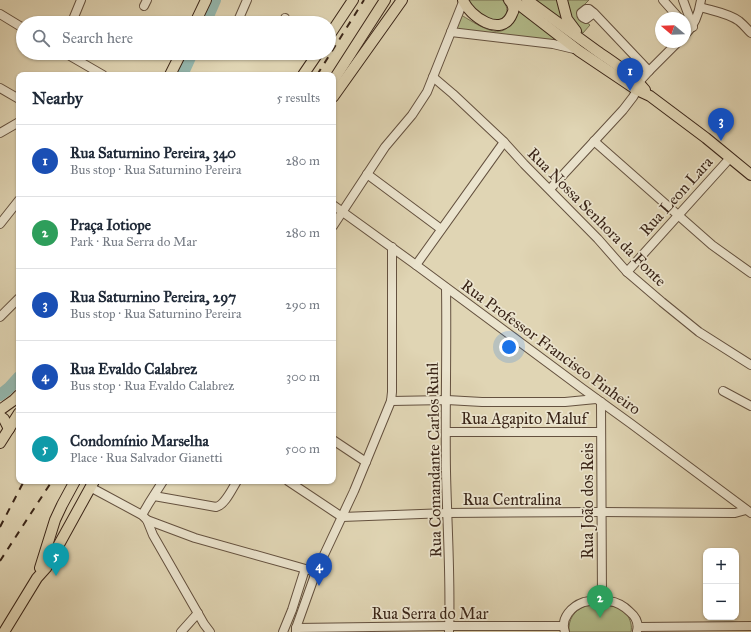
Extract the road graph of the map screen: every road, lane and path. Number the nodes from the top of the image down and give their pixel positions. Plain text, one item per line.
1 (81, 0) edge
2 (206, 0) edge
3 (247, 0) edge
4 (353, 0) edge
5 (385, 0) edge
6 (402, 0) edge
7 (509, 0) edge
8 (513, 0) edge
9 (526, 0) edge
10 (562, 0) edge
11 (663, 0) edge
12 (684, 0) edge
13 (463, 1) edge
14 (700, 4) edge
15 (674, 12) edge
16 (686, 12) edge
17 (594, 13) dead end
18 (0, 14) edge
19 (74, 16) edge
20 (198, 16) edge
21 (240, 16) edge
22 (16, 24) edge
23 (336, 26) edge
24 (691, 26) edge
25 (451, 32) junction
26 (751, 33) edge
27 (585, 41) junction
28 (672, 48) edge
29 (579, 51) junction
30 (77, 60) edge
31 (178, 60) edge
32 (313, 60) edge
33 (649, 71) junction
34 (98, 72) edge
35 (172, 72) edge
36 (305, 72) edge
37 (336, 76) edge
38 (433, 78) junction
39 (638, 86) junction
40 (0, 88) edge
41 (336, 93) edge
42 (16, 97) edge
43 (16, 124) edge
44 (0, 133) edge
45 (594, 141) junction
46 (504, 142) junction
47 (730, 158) junction
48 (367, 174) junction
49 (751, 175) edge
50 (550, 189) junction
51 (16, 204) edge
52 (336, 207) edge
53 (342, 212) junction
54 (679, 215) junction
55 (336, 221) edge
56 (0, 224) edge
57 (441, 230) junction
58 (392, 247) junction
59 (416, 265) junction
60 (627, 272) junction
61 (751, 273) edge
62 (446, 288) junction
63 (16, 301) edge
64 (0, 316) edge
65 (751, 365) edge
66 (723, 391) dead end
67 (16, 398) edge
68 (446, 400) junction
69 (599, 400) junction
70 (391, 401) junction
71 (751, 406) edge
72 (0, 410) edge
73 (0, 416) edge
74 (16, 418) edge
75 (9, 429) junction
76 (447, 432) junction
77 (601, 432) junction
78 (336, 442) edge
79 (0, 443) edge
80 (366, 462) junction
81 (73, 484) edge
82 (88, 484) edge
83 (91, 484) edge
84 (161, 484) edge
85 (235, 484) edge
86 (292, 484) edge
87 (154, 496) junction
88 (748, 511) edge
89 (601, 512) junction
90 (447, 513) junction
91 (342, 517) junction
92 (145, 518) junction
93 (305, 568) junction
94 (316, 572) junction
95 (37, 578) junction
96 (602, 600) junction
97 (198, 613) junction
98 (751, 626) edge
99 (449, 629) edge
100 (564, 629) edge
101 (296, 630) edge
102 (354, 630) edge
103 (637, 630) edge
104 (4, 632) edge
105 (182, 632) edge
106 (210, 632) edge
107 (283, 632) edge

1 - 19 street
2 - 20 main road
3 - 21 street
4 - 23 main road
5 - 37 main road
6 - 41 main road
7 - 13 main road
8 - 29 main road
9 - 27 main road
10 - 27 main road
11 - 15 street
12 - 16 street
13 - 25 street
14 - 24 street
14 - 26 street
17 - 33 street
18 - 22 street
25 - 29 street
25 - 38 street
27 - 39 main road
28 - 33 street
29 - 39 main road
30 - 34 street
31 - 35 main road
32 - 36 main road
33 - 39 street
38 - 46 street, Rua Nossa Senhora da Fonte
38 - 48 street
39 - 45 street
39 - 47 main road
40 - 42 street
43 - 44 street
45 - 50 street
45 - 54 street
46 - 50 street, Rua Nossa Senhora da Fonte
46 - 57 street
47 - 49 main road
47 - 54 street, Rua Leon Lara
48 - 53 street
48 - 57 street
50 - 60 street, Rua Nossa Senhora da Fonte
51 - 56 street
52 - 53 street, Rua Professor Francisco Pinheiro
53 - 55 street
53 - 58 street, Rua Professor Francisco Pinheiro
54 - 60 street, Rua Leon Lara
54 - 61 street
57 - 59 street
58 - 59 street, Rua Professor Francisco Pinheiro
58 - 70 street
59 - 62 street, Rua Professor Francisco Pinheiro
60 - 65 street, Rua Nossa Senhora da Fonte
62 - 68 street, Rua Comandante Carlos Ruhl
62 - 69 street, Rua Professor Francisco Pinheiro
63 - 64 street
66 - 71 street
67 - 72 main road
68 - 69 street
68 - 70 street
68 - 76 street, Rua Comandante Carlos Ruhl
69 - 77 street, Rua João dos Reis
69 - 88 street, Rua Professor Francisco Pinheiro
70 - 80 street
73 - 75 main road
74 - 75 main road
75 - 79 main road
76 - 77 street, Rua Agapito Maluf
76 - 90 street, Rua Comandante Carlos Ruhl
77 - 89 street, Rua João dos Reis
78 - 80 street
80 - 91 street
81 - 95 main road
82 - 95 main road
83 - 92 street
84 - 87 street
85 - 87 street
86 - 91 street
87 - 92 street
88 - 89 street, Rua Centralina
89 - 90 street, Rua Centralina
89 - 96 street, Rua João dos Reis
90 - 91 street, Rua Centralina
90 - 99 street, Rua Comandante Carlos Ruhl
91 - 94 street
92 - 93 street
92 - 97 street
93 - 94 street
93 - 107 street
94 - 101 street
95 - 104 main road
96 - 100 street, Rua Serra do Mar
96 - 103 street, Rua Serra do Mar
97 - 105 street
97 - 106 street
98 - 103 street, Rua Serra do Mar
99 - 100 street, Rua Serra do Mar
99 - 102 street, Rua Serra do Mar
101 - 102 street, Rua Serra do Mar

